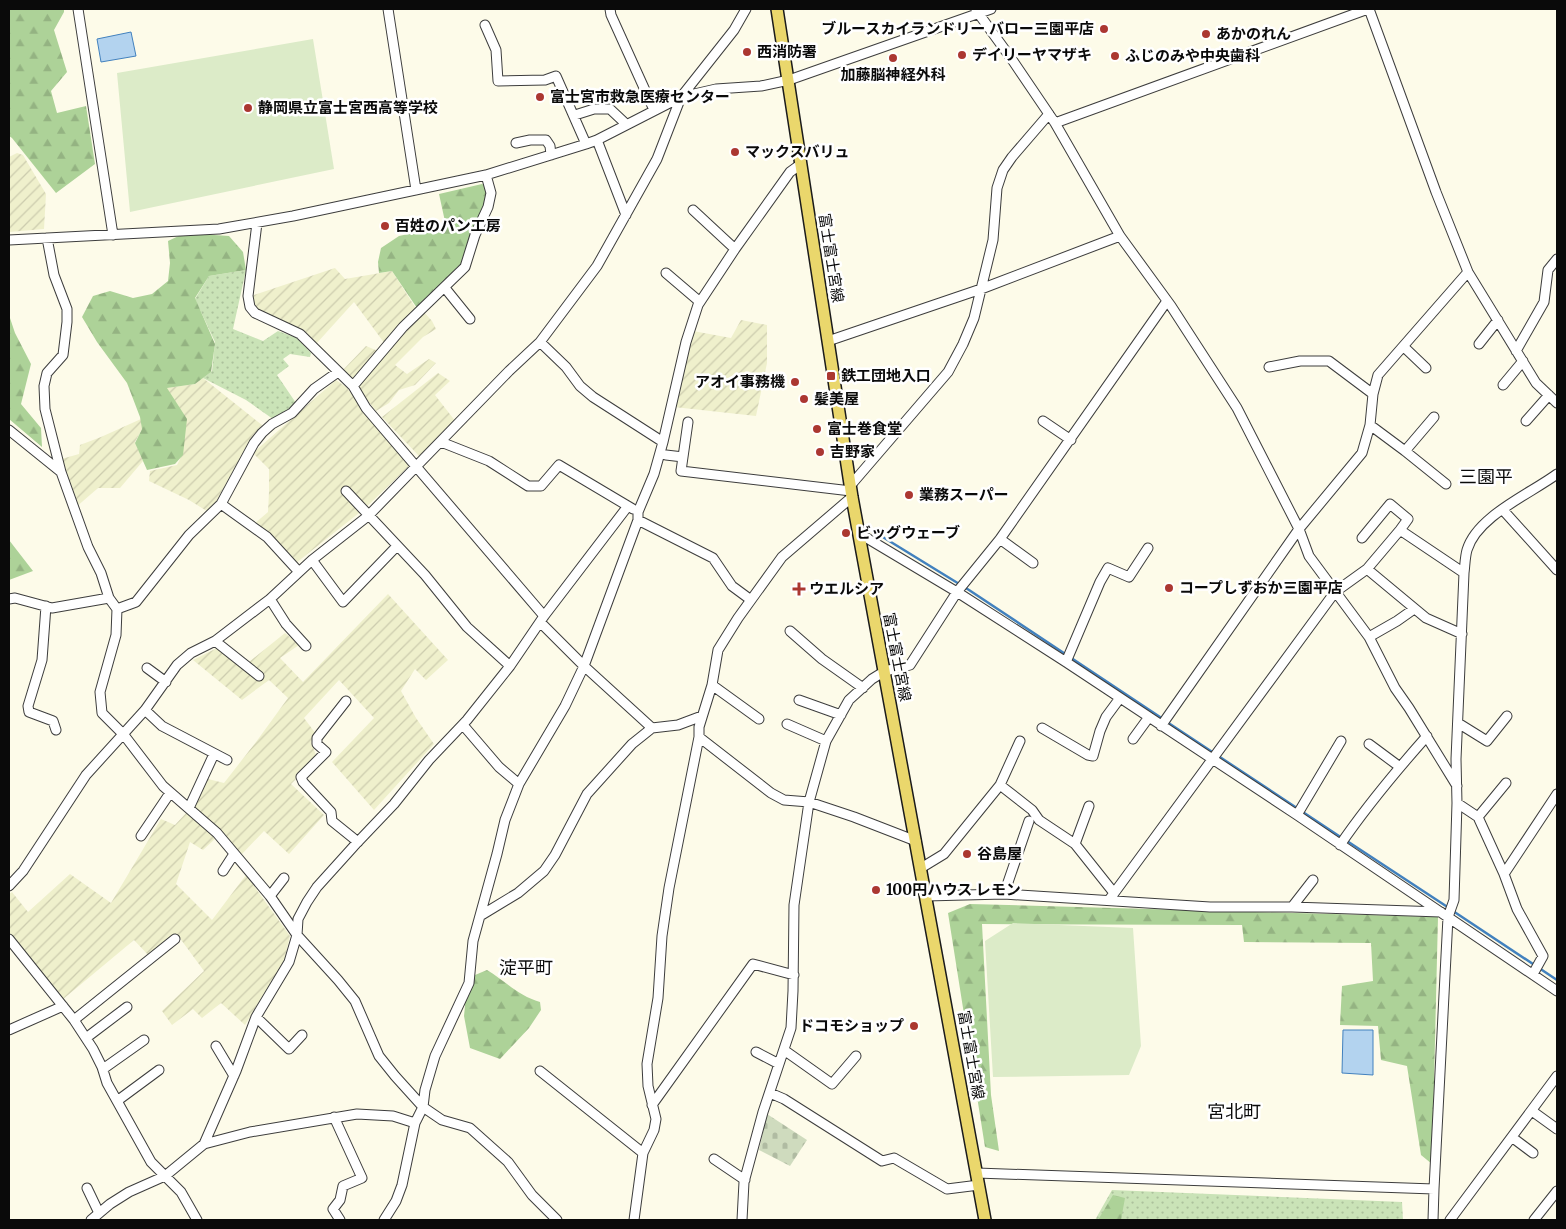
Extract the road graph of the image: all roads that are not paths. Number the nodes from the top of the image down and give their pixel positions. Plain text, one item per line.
1 (78, 9) edge
2 (388, 9) edge
3 (610, 9) edge
4 (746, 9) edge
5 (777, 9) edge
6 (992, 9) edge
7 (1368, 9) edge
8 (977, 11) edge
9 (485, 25) dead end
10 (789, 80) junction
11 (681, 96) junction
12 (654, 110) junction
13 (1049, 114) junction
14 (575, 116) junction
15 (1055, 123) junction
16 (626, 124) junction
17 (597, 140) junction
18 (516, 143) dead end
19 (586, 144) junction
20 (551, 155) junction
21 (801, 164) junction
22 (486, 175) junction
23 (416, 190) junction
24 (693, 210) dead end
25 (626, 215) junction
26 (257, 223) junction
27 (113, 235) junction
28 (1120, 236) junction
29 (47, 238) junction
30 (9, 240) edge
31 (735, 249) junction
32 (1557, 259) edge
33 (1468, 272) junction
34 (666, 273) dead end
35 (445, 288) junction
36 (980, 289) junction
37 (1167, 301) junction
38 (700, 302) junction
39 (470, 319) dead end
40 (1498, 320) junction
41 (828, 341) junction
42 (540, 342) junction
43 (1479, 344) dead end
44 (1404, 347) junction
45 (1516, 351) junction
46 (1522, 361) junction
47 (1269, 367) dead end
48 (1426, 368) dead end
49 (338, 372) junction
50 (1503, 385) dead end
51 (353, 386) junction
52 (1372, 394) junction
53 (1549, 395) junction
54 (1557, 403) edge
55 (1434, 417) dead end
56 (1043, 421) dead end
57 (1526, 421) dead end
58 (688, 422) dead end
59 (1370, 425) junction
60 (9, 430) edge
61 (1070, 440) junction
62 (441, 442) junction
63 (663, 442) junction
64 (1405, 450) junction
65 (666, 455) dead end
66 (683, 458) junction
67 (416, 466) junction
68 (61, 472) junction
69 (1557, 474) edge
70 (1446, 484) dead end
71 (346, 491) dead end
72 (851, 491) junction
73 (221, 504) junction
74 (628, 506) junction
75 (1503, 510) junction
76 (368, 516) junction
77 (638, 516) junction
78 (1299, 529) junction
79 (1400, 530) junction
80 (860, 534) junction
81 (1362, 538) dead end
82 (1000, 539) junction
83 (397, 546) junction
84 (1148, 548) dead end
85 (312, 560) junction
86 (1033, 563) dead end
87 (1367, 569) junction
88 (1557, 570) edge
89 (298, 572) junction
90 (1464, 573) junction
91 (960, 588) junction
92 (1335, 592) junction
93 (109, 598) junction
94 (9, 599) edge
95 (270, 599) junction
96 (751, 600) junction
97 (46, 606) junction
98 (117, 609) junction
99 (1414, 609) junction
100 (542, 619) junction
101 (790, 632) dead end
102 (1462, 634) junction
103 (1368, 637) junction
104 (216, 641) junction
105 (306, 646) dead end
106 (1068, 658) junction
107 (510, 666) junction
108 (584, 666) junction
109 (147, 668) dead end
110 (885, 671) junction
111 (259, 676) dead end
112 (166, 682) junction
113 (712, 685) junction
114 (863, 688) junction
115 (1120, 698) junction
116 (799, 700) dead end
117 (346, 701) dead end
118 (145, 710) junction
119 (841, 715) junction
120 (702, 716) junction
121 (1507, 716) dead end
122 (1149, 717) junction
123 (759, 719) dead end
124 (1164, 722) junction
125 (1458, 723) junction
126 (787, 724) dead end
127 (463, 725) junction
128 (652, 728) junction
129 (1042, 728) dead end
130 (56, 730) dead end
131 (124, 735) junction
132 (1427, 736) junction
133 (699, 737) junction
134 (1133, 739) dead end
135 (826, 741) junction
136 (1020, 741) dead end
137 (1341, 741) dead end
138 (1369, 744) dead end
139 (214, 754) junction
140 (1214, 755) junction
141 (227, 760) dead end
142 (1400, 767) junction
143 (1506, 783) dead end
144 (519, 784) junction
145 (1000, 785) junction
146 (1457, 786) junction
147 (170, 793) junction
148 (1557, 794) edge
149 (810, 802) junction
150 (1457, 803) junction
151 (1089, 806) dead end
152 (1554, 807) edge
153 (189, 808) junction
154 (1299, 811) junction
155 (1478, 817) junction
156 (1029, 821) dead end
157 (141, 836) dead end
158 (916, 841) junction
159 (1343, 841) junction
160 (358, 842) junction
161 (1075, 844) junction
162 (234, 854) junction
163 (921, 868) junction
164 (223, 871) dead end
165 (1504, 874) junction
166 (284, 878) dead end
167 (1313, 880) dead end
168 (9, 886) edge
169 (1004, 894) junction
170 (270, 896) junction
171 (926, 896) junction
172 (1112, 897) junction
173 (1292, 907) junction
174 (1448, 912) junction
175 (480, 916) junction
176 (297, 935) junction
177 (9, 939) edge
178 (175, 939) dead end
179 (1536, 969) junction
180 (794, 975) junction
181 (1557, 991) edge
182 (63, 1006) junction
183 (127, 1007) dead end
184 (256, 1017) junction
185 (74, 1020) junction
186 (9, 1030) edge
187 (302, 1035) dead end
188 (86, 1038) junction
189 (144, 1040) dead end
190 (216, 1046) dead end
191 (784, 1050) junction
192 (756, 1052) dead end
193 (856, 1056) dead end
194 (780, 1064) junction
195 (103, 1069) junction
196 (159, 1070) dead end
197 (540, 1070) dead end
198 (234, 1076) junction
199 (1557, 1076) edge
200 (770, 1093) junction
201 (117, 1101) junction
202 (652, 1104) junction
203 (423, 1107) junction
204 (1532, 1111) junction
205 (334, 1117) junction
206 (415, 1123) junction
207 (1557, 1129) edge
208 (1513, 1138) junction
209 (204, 1144) junction
210 (643, 1153) junction
211 (1533, 1153) dead end
212 (714, 1159) dead end
213 (165, 1176) junction
214 (978, 1179) junction
215 (745, 1180) junction
216 (87, 1188) dead end
217 (1434, 1189) junction
218 (1557, 1191) edge
219 (99, 1213) junction
220 (1434, 1216) edge
221 (91, 1220) edge
222 (197, 1220) edge
223 (340, 1220) edge
224 (384, 1220) edge
225 (558, 1220) edge
226 (634, 1220) edge
227 (742, 1220) edge
228 (985, 1220) edge
229 (1448, 1220) edge
230 (1534, 1220) edge

1 - 27 street
2 - 23 street
3 - 12 street
4 - 11 street
5 - 10 main road, 富士富士宮線
6 - 8 street
7 - 15 street
7 - 33 street
8 - 10 street
8 - 13 street
9 - 14 street
10 - 11 street
10 - 21 main road, 富士富士宮線
11 - 12 street
11 - 25 street
12 - 16 street
13 - 15 street
13 - 36 street
14 - 16 street
14 - 19 street
15 - 28 street
16 - 17 street
17 - 19 street
17 - 25 street
18 - 20 street
19 - 20 street
20 - 22 street
21 - 31 street
21 - 41 main road, 富士富士宮線
22 - 23 street
22 - 35 street
23 - 26 street
24 - 31 street
25 - 42 street
26 - 27 street
26 - 49 street
27 - 29 street
28 - 36 street
28 - 37 street
29 - 30 street
29 - 68 street
31 - 38 street
32 - 45 street
33 - 40 street
33 - 44 street
34 - 38 street
35 - 39 street
35 - 51 street
36 - 41 street
36 - 72 street
37 - 61 street
37 - 78 street
38 - 63 street
40 - 43 street
40 - 45 street
41 - 72 main road, 富士富士宮線
42 - 62 street
42 - 63 street
44 - 48 street
44 - 52 street
45 - 46 street
46 - 50 street
46 - 53 street
47 - 52 street
49 - 51 street
49 - 73 street
51 - 67 street
52 - 59 street
53 - 54 street
53 - 57 street
55 - 64 street
56 - 61 street
58 - 66 street
59 - 64 street
59 - 78 street
60 - 68 street
61 - 82 street
62 - 67 street
62 - 74 street
63 - 77 street
64 - 70 street
65 - 66 street
66 - 72 street
67 - 76 street
67 - 100 street
68 - 93 street
69 - 75 street
71 - 76 street
72 - 80 main road, 富士富士宮線
72 - 96 street
73 - 89 street
73 - 98 street
74 - 77 street
74 - 100 street
75 - 88 street
75 - 90 street
76 - 83 street
76 - 85 street
77 - 96 street
77 - 108 street
78 - 92 street
78 - 124 street
79 - 81 street
79 - 87 street
79 - 90 street
80 - 91 street
80 - 110 main road, 富士富士宮線
82 - 86 street
82 - 91 street
83 - 85 street
83 - 107 street
84 - 106 street
85 - 89 street
87 - 92 street
87 - 99 street
89 - 95 street
90 - 102 street
91 - 106 street
91 - 110 street
92 - 103 street
92 - 140 street
93 - 97 street
93 - 98 street
94 - 97 street
95 - 104 street
95 - 105 street
96 - 113 street
97 - 130 street
98 - 131 street
99 - 102 street
99 - 103 street
100 - 107 street
100 - 108 street
101 - 114 street
102 - 125 street
103 - 132 street
104 - 111 street
104 - 112 street
106 - 115 street
107 - 127 street
108 - 128 street
108 - 144 street
109 - 112 street
110 - 114 street
110 - 158 main road, 富士富士宮線
112 - 118 street
113 - 120 street
113 - 123 street
114 - 119 street
115 - 122 street
115 - 129 street
116 - 119 street
117 - 160 street
118 - 131 street
118 - 139 street
119 - 135 street
120 - 128 street
120 - 133 street
121 - 125 street
122 - 124 street
122 - 134 street
124 - 140 street
125 - 146 street
126 - 135 street
127 - 144 street
127 - 160 street
128 - 175 street
131 - 147 street
131 - 168 street
132 - 142 street
132 - 146 street
133 - 149 street
133 - 202 street
135 - 149 street
136 - 145 street
137 - 154 street
138 - 142 street
139 - 141 street
139 - 153 street
140 - 154 street
140 - 172 street
142 - 159 street
143 - 155 street
144 - 175 street
145 - 161 street
145 - 163 street
146 - 150 street
147 - 153 street
147 - 157 street
148 - 152 street
149 - 158 street
149 - 180 street
150 - 155 street
150 - 174 street
151 - 161 street
152 - 165 street
153 - 162 street
154 - 159 street
155 - 165 street
156 - 169 street
158 - 163 main road, 富士富士宮線
159 - 174 street
160 - 176 street
161 - 172 street
162 - 164 street
162 - 170 street
163 - 171 main road, 富士富士宮線
165 - 179 street
166 - 170 street
167 - 173 street
169 - 171 street
169 - 172 street
170 - 176 street
171 - 214 main road, 富士富士宮線
172 - 173 street
173 - 174 street
174 - 179 street
174 - 217 street
175 - 203 street
176 - 184 street
176 - 203 street
177 - 182 street
178 - 185 street
179 - 181 street
180 - 191 street
180 - 202 street
182 - 185 street
182 - 186 street
183 - 188 street
184 - 187 street
184 - 198 street
185 - 188 street
188 - 195 street
189 - 195 street
190 - 198 street
191 - 193 street
191 - 194 street
192 - 194 street
194 - 200 street
195 - 201 street
196 - 201 street
197 - 210 street
198 - 209 street
199 - 204 street
200 - 214 street
200 - 215 street
201 - 213 street
202 - 210 street
203 - 206 street
203 - 225 street
204 - 207 street
204 - 208 street
205 - 206 street
205 - 209 street
205 - 223 street
206 - 224 street
208 - 211 street
208 - 229 street
209 - 213 street
210 - 226 street
212 - 215 street
213 - 219 street
213 - 222 street
214 - 217 street
214 - 228 main road, 富士富士宮線
215 - 227 street
216 - 219 street
217 - 220 street
218 - 230 street
219 - 221 street
220 - 229 street

